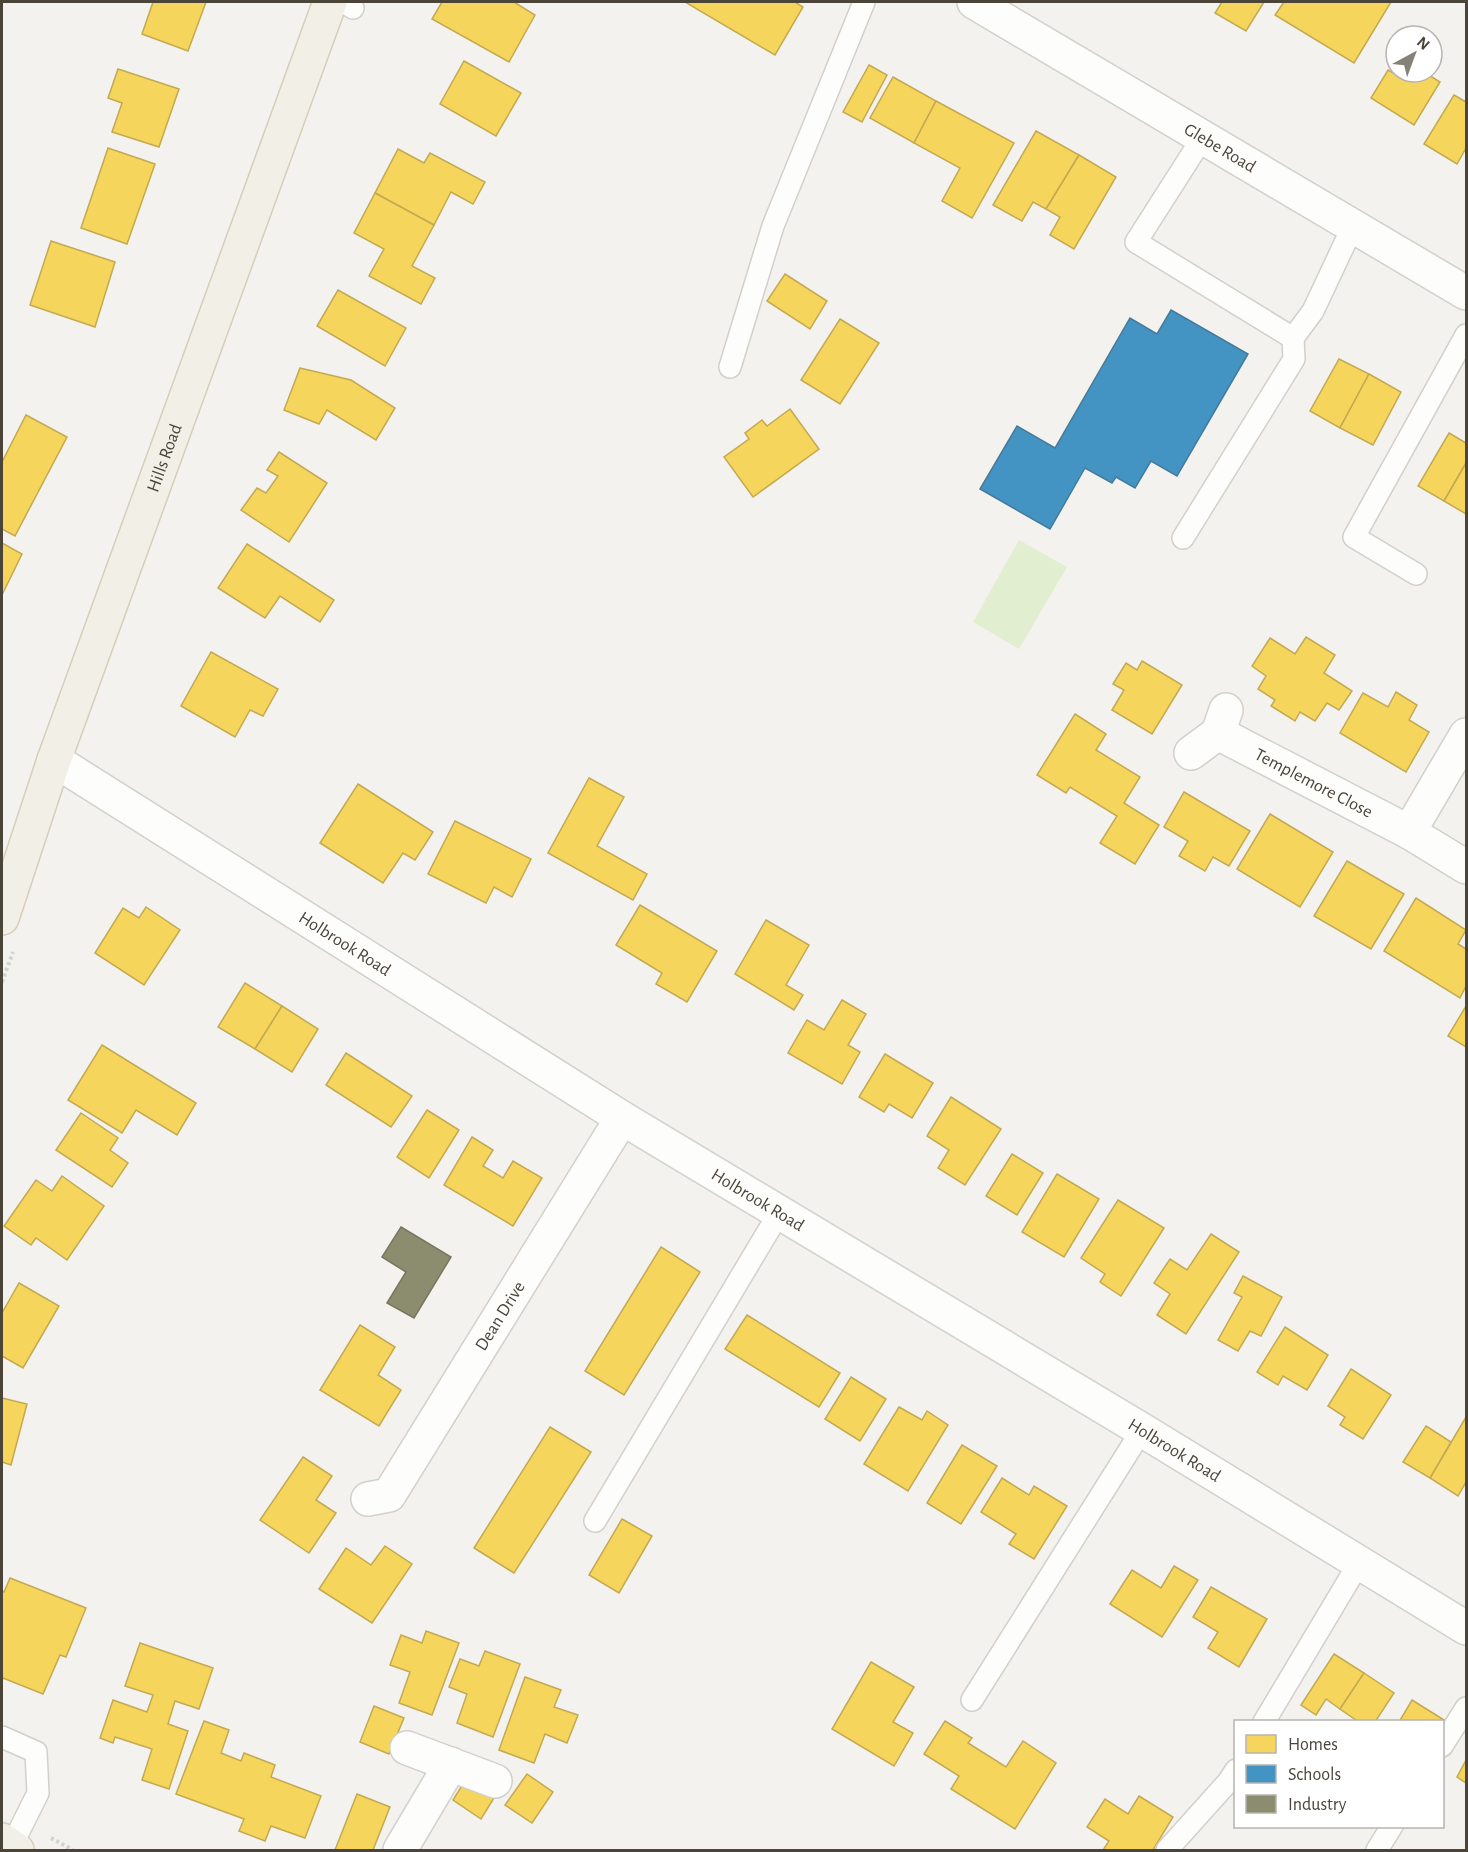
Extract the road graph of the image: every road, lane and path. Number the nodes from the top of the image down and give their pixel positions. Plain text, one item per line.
1 (864, 2) edge
2 (974, 2) edge
3 (342, 4) edge
4 (1203, 137) junction
5 (1353, 226) junction
6 (1467, 293) edge
7 (1467, 335) edge
8 (1293, 338) junction
9 (730, 367) dead end
10 (1183, 538) dead end
11 (1416, 574) dead end
12 (1467, 735) edge
13 (1191, 753) dead end
14 (54, 760) junction
15 (1409, 832) junction
16 (1467, 867) edge
17 (2, 918) edge
18 (622, 1118) junction
19 (779, 1213) junction
20 (1142, 1430) junction
21 (368, 1499) dead end
22 (595, 1521) dead end
23 (1359, 1563) junction
24 (1467, 1628) edge
25 (972, 1700) dead end
26 (1467, 1708) edge
27 (1265, 1720) edge
28 (2, 1737) edge
29 (1444, 1744) edge
30 (407, 1748) dead end
31 (451, 1764) junction
32 (1234, 1773) edge
33 (495, 1781) dead end
34 (1391, 1828) edge
35 (10, 1846) edge
36 (400, 1851) edge
37 (1167, 1851) edge
38 (1377, 1851) edge

1 - 9 lane
2 - 4 street, Glebe Road
3 - 14 main road, Hills Road
4 - 5 street, Glebe Road
4 - 8 lane
5 - 6 street, Glebe Road
5 - 8 lane
7 - 11 lane
8 - 10 lane
12 - 15 street
13 - 15 street, Templemore Close
14 - 17 main road, Hills Road
14 - 18 street, Holbrook Road
15 - 16 street, Templemore Close
18 - 19 street, Holbrook Road
18 - 21 street, Dean Drive
19 - 20 street, Holbrook Road
19 - 22 lane
20 - 23 street, Holbrook Road
20 - 25 lane
23 - 24 street, Holbrook Road
23 - 27 lane
26 - 29 lane
28 - 35 lane
30 - 31 street
31 - 33 street
31 - 36 street
32 - 37 lane
34 - 38 lane

